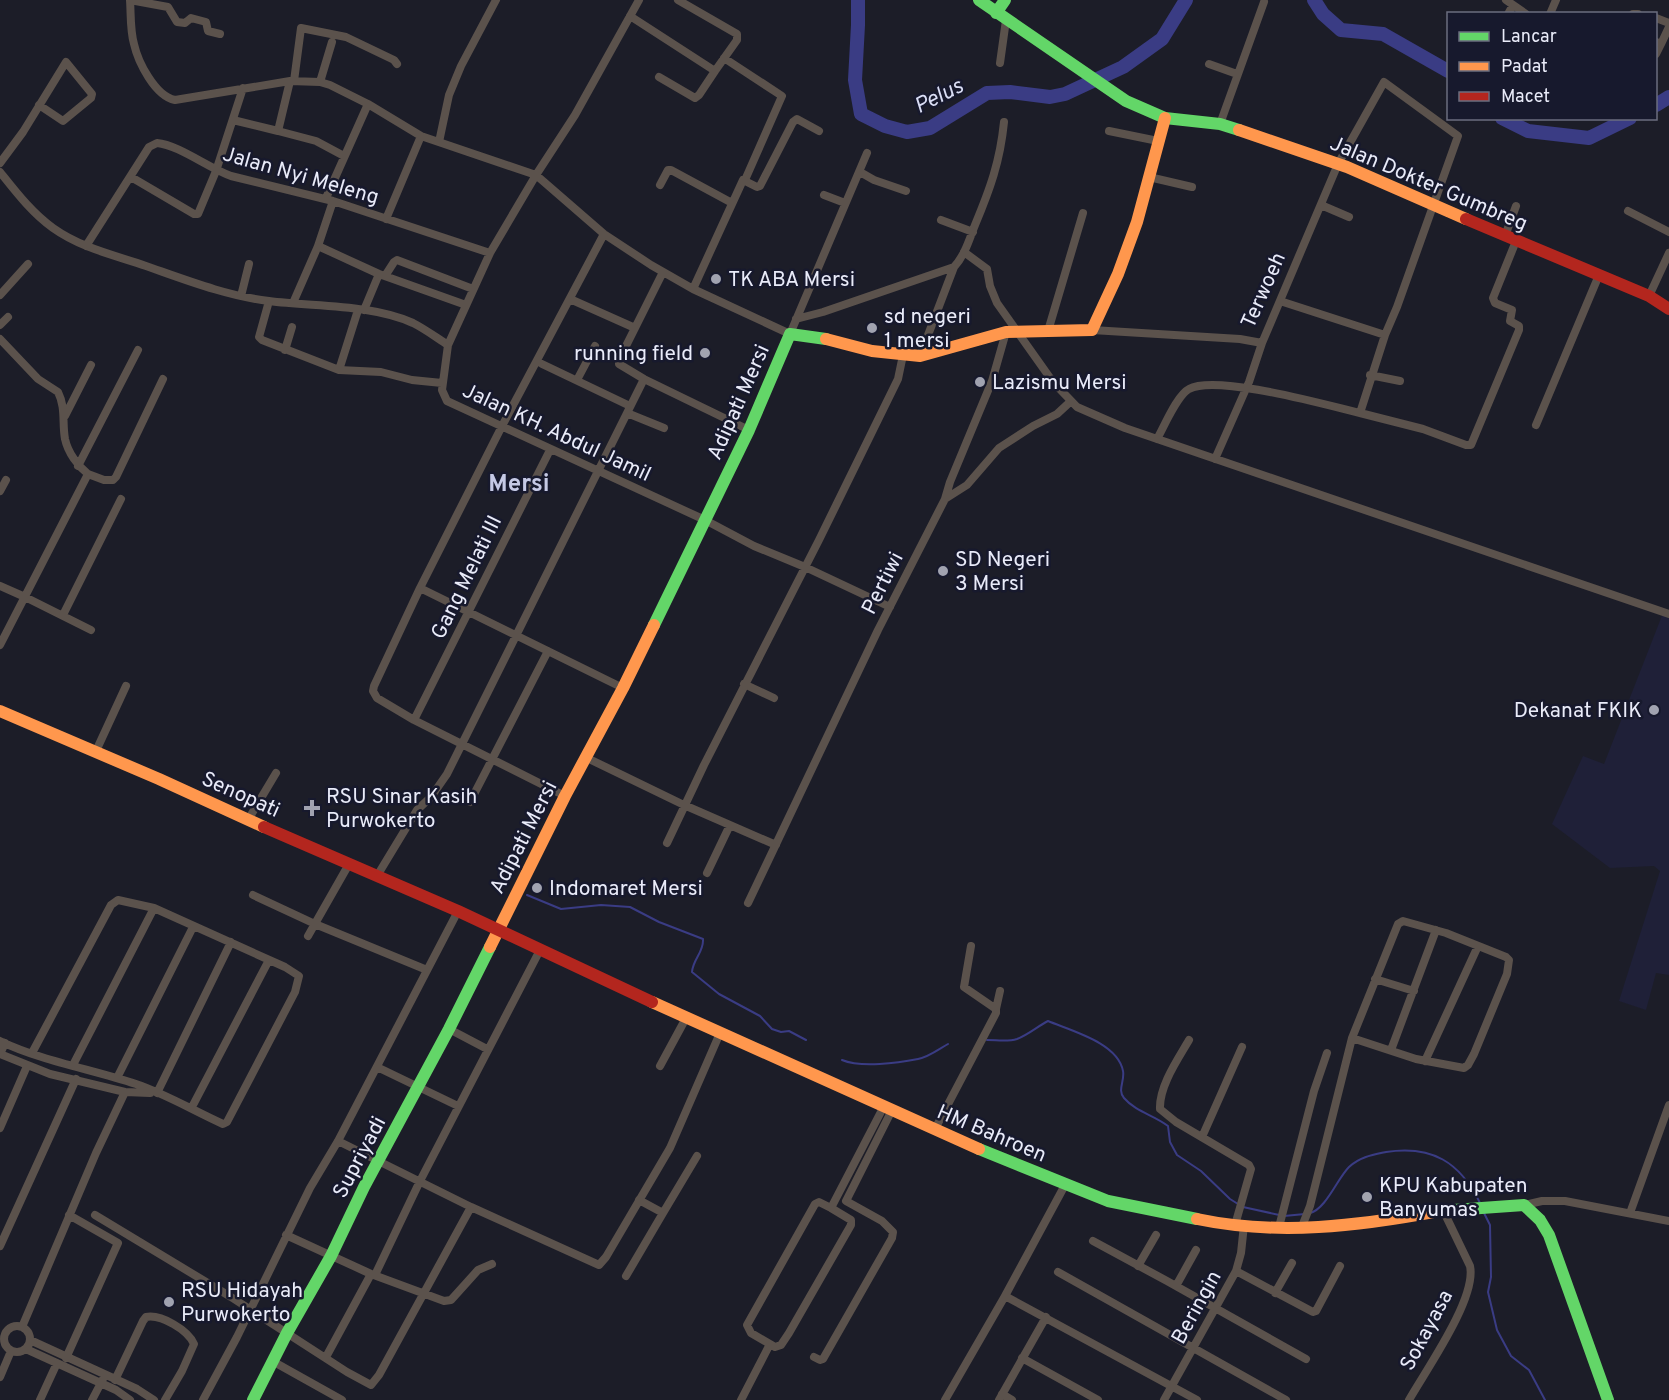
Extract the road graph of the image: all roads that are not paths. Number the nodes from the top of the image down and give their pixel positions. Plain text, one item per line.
1 (130, 0) edge
2 (496, 0) edge
3 (639, 0) edge
4 (678, 0) edge
5 (979, 0) edge
6 (1005, 0) edge
7 (1264, 2) dead end
8 (1509, 2) edge
9 (1523, 12) edge
10 (630, 16) junction
11 (1001, 16) junction
12 (1669, 26) edge
13 (220, 34) dead end
14 (332, 42) dead end
15 (1658, 43) edge
16 (724, 58) junction
17 (1000, 63) dead end
18 (397, 64) dead end
19 (1209, 64) dead end
20 (715, 71) junction
21 (1237, 74) junction
22 (659, 77) dead end
23 (320, 82) junction
24 (290, 84) junction
25 (241, 94) junction
26 (39, 105) junction
27 (366, 108) junction
28 (1165, 118) junction
29 (233, 120) junction
30 (1004, 122) dead end
31 (1220, 124) junction
32 (278, 131) junction
33 (1109, 131) dead end
34 (819, 132) dead end
35 (419, 140) junction
36 (1158, 141) junction
37 (439, 142) junction
38 (867, 153) dead end
39 (344, 156) junction
40 (0, 163) edge
41 (1338, 164) junction
42 (216, 171) junction
43 (0, 172) edge
44 (860, 172) junction
45 (131, 177) junction
46 (1149, 177) junction
47 (534, 179) junction
48 (745, 180) junction
49 (660, 185) dead end
50 (1192, 187) dead end
51 (906, 191) dead end
52 (824, 195) dead end
53 (330, 200) junction
54 (732, 203) junction
55 (845, 203) junction
56 (1434, 203) junction
57 (1321, 205) junction
58 (1516, 206) dead end
59 (1628, 211) dead end
60 (1083, 213) dead end
61 (1349, 217) dead end
62 (386, 219) junction
63 (941, 220) dead end
64 (973, 232) junction
65 (1669, 232) edge
66 (603, 236) junction
67 (1510, 238) junction
68 (86, 246) junction
69 (318, 246) junction
70 (964, 252) junction
71 (490, 253) junction
72 (1669, 253) edge
73 (28, 264) dead end
74 (249, 264) dead end
75 (954, 267) junction
76 (382, 275) junction
77 (1599, 275) junction
78 (661, 276) junction
79 (473, 289) junction
80 (693, 289) junction
81 (0, 295) edge
82 (241, 296) junction
83 (1649, 296) junction
84 (570, 299) junction
85 (269, 301) junction
86 (1280, 301) junction
87 (293, 303) junction
88 (466, 305) junction
89 (1668, 307) edge
90 (361, 310) junction
91 (8, 317) dead end
92 (796, 319) junction
93 (0, 325) edge
94 (292, 327) dead end
95 (635, 328) junction
96 (1092, 330) junction
97 (1048, 331) junction
98 (1009, 335) junction
99 (1385, 335) junction
100 (0, 339) edge
101 (787, 340) junction
102 (1262, 343) junction
103 (448, 345) junction
104 (596, 346) dead end
105 (138, 350) dead end
106 (285, 350) junction
107 (920, 356) junction
108 (902, 362) junction
109 (542, 364) dead end
110 (91, 365) dead end
111 (339, 370) junction
112 (1370, 375) junction
113 (163, 379) dead end
114 (644, 379) junction
115 (578, 380) junction
116 (1400, 381) dead end
117 (442, 383) junction
118 (1248, 385) junction
119 (1070, 402) junction
120 (628, 409) junction
121 (1360, 413) junction
122 (65, 416) junction
123 (1536, 425) dead end
124 (502, 426) junction
125 (664, 428) dead end
126 (749, 430) junction
127 (1157, 439) junction
128 (550, 450) junction
129 (1215, 459) junction
130 (78, 466) junction
131 (597, 472) junction
132 (88, 474) junction
133 (6, 480) dead end
134 (0, 491) edge
135 (121, 499) dead end
136 (945, 499) junction
137 (705, 520) junction
138 (805, 567) junction
139 (0, 586) edge
140 (420, 588) junction
141 (25, 597) junction
142 (890, 607) junction
143 (469, 613) junction
144 (1669, 614) edge
145 (63, 615) junction
146 (91, 630) dead end
147 (516, 635) junction
148 (0, 645) edge
149 (548, 651) junction
150 (744, 684) junction
151 (126, 686) dead end
152 (623, 688) junction
153 (774, 698) dead end
154 (0, 711) edge
155 (414, 720) junction
156 (462, 745) junction
157 (96, 751) junction
158 (585, 757) junction
159 (492, 760) junction
160 (276, 773) dead end
161 (566, 796) junction
162 (470, 802) dead end
163 (684, 805) junction
164 (248, 820) junction
165 (730, 825) junction
166 (667, 843) dead end
167 (776, 845) junction
168 (349, 864) junction
169 (707, 873) dead end
170 (377, 876) junction
171 (253, 895) dead end
172 (748, 903) dead end
173 (154, 908) junction
174 (458, 911) junction
175 (315, 924) junction
176 (193, 927) junction
177 (1436, 930) junction
178 (497, 931) junction
179 (309, 936) dead end
180 (231, 942) junction
181 (971, 946) dead end
182 (1478, 946) junction
183 (540, 950) junction
184 (269, 960) junction
185 (427, 970) junction
186 (1375, 979) junction
187 (1000, 990) dead end
188 (1414, 991) junction
189 (996, 1010) junction
190 (686, 1018) junction
191 (449, 1029) junction
192 (720, 1034) junction
193 (1352, 1038) junction
194 (1188, 1040) dead end
195 (3, 1042) edge
196 (1242, 1047) dead end
197 (487, 1049) junction
198 (1391, 1050) junction
199 (32, 1053) junction
200 (1327, 1053) dead end
201 (0, 1054) edge
202 (54, 1059) junction
203 (1425, 1061) junction
204 (73, 1065) junction
205 (27, 1066) junction
206 (660, 1066) dead end
207 (377, 1067) junction
208 (101, 1073) junction
209 (50, 1074) junction
210 (76, 1078) junction
211 (117, 1078) junction
212 (97, 1083) junction
213 (418, 1087) junction
214 (125, 1092) junction
215 (157, 1093) junction
216 (1669, 1105) edge
217 (458, 1106) junction
218 (192, 1107) junction
219 (888, 1108) junction
220 (0, 1128) edge
221 (935, 1129) junction
222 (1202, 1137) junction
223 (338, 1141) junction
224 (697, 1156) dead end
225 (379, 1161) junction
226 (420, 1181) junction
227 (1065, 1185) junction
228 (639, 1200) junction
229 (1524, 1205) junction
230 (471, 1207) junction
231 (831, 1208) junction
232 (1443, 1210) junction
233 (663, 1213) junction
234 (1630, 1213) junction
235 (69, 1215) junction
236 (95, 1215) dead end
237 (1669, 1221) edge
238 (1239, 1222) junction
239 (1280, 1224) junction
240 (1302, 1225) junction
241 (286, 1235) junction
242 (1156, 1235) dead end
243 (1093, 1241) dead end
244 (0, 1246) edge
245 (1196, 1250) dead end
246 (331, 1256) junction
247 (1292, 1263) dead end
248 (492, 1264) dead end
249 (1138, 1266) junction
250 (1340, 1266) dead end
251 (1236, 1271) junction
252 (1058, 1272) dead end
253 (373, 1275) junction
254 (626, 1276) dead end
255 (1176, 1286) junction
256 (1275, 1293) junction
257 (423, 1294) junction
258 (1005, 1296) junction
259 (1216, 1308) junction
260 (250, 1310) junction
261 (1046, 1317) junction
262 (22, 1327) junction
263 (287, 1333) junction
264 (2, 1335) edge
265 (770, 1344) junction
266 (28, 1345) junction
267 (1194, 1347) junction
268 (11, 1351) junction
269 (814, 1357) dead end
270 (66, 1358) junction
271 (326, 1358) junction
272 (1022, 1358) junction
273 (1306, 1359) dead end
274 (274, 1362) junction
275 (57, 1364) junction
276 (0, 1377) edge
277 (103, 1380) junction
278 (115, 1380) junction
279 (1172, 1386) junction
280 (329, 1397) edge
281 (1000, 1397) edge
282 (40, 1400) edge
283 (92, 1400) edge
284 (130, 1400) edge
285 (154, 1400) edge
286 (165, 1400) edge
287 (203, 1400) edge
288 (254, 1400) edge
289 (342, 1400) edge
290 (741, 1400) edge
291 (945, 1400) edge
292 (1012, 1400) edge
293 (1098, 1400) edge
294 (1164, 1400) edge
295 (1197, 1400) edge
296 (1286, 1400) edge
297 (1409, 1400) edge
298 (1608, 1400) edge

1 - 13 street
1 - 25 street
2 - 37 street
3 - 10 street, Jalan KH. Abdul Jamil
4 - 16 street
5 - 11 street, Jalan Dokter Gumbreg
6 - 11 street
7 - 21 street
8 - 9 street
10 - 20 street
10 - 47 street, Jalan KH. Abdul Jamil
11 - 17 street
11 - 28 street, Jalan Dokter Gumbreg
12 - 15 street
14 - 23 street
16 - 20 street
16 - 48 street
18 - 24 street
19 - 21 street
20 - 22 street
21 - 31 street
23 - 24 street
23 - 27 street
24 - 25 street
24 - 32 street
25 - 29 street
26 - 26 street
26 - 40 street
27 - 35 street
27 - 39 street
28 - 31 street, Jalan Dokter Gumbreg
28 - 36 street
29 - 32 street
29 - 42 street
30 - 64 street
31 - 41 street, Jalan Dokter Gumbreg
32 - 39 street
33 - 36 street
34 - 48 street
35 - 37 street
35 - 62 street
36 - 46 street
37 - 47 street
38 - 44 street
39 - 53 street
41 - 56 street, Jalan Dokter Gumbreg
41 - 56 street, Terwoeh
41 - 57 street, Terwoeh
42 - 45 street, Jalan Nyi Meleng
42 - 45 street
42 - 53 street, Jalan Nyi Meleng
43 - 68 street
44 - 51 street
44 - 55 street
45 - 68 street, Jalan Nyi Meleng
46 - 50 street
46 - 96 street
47 - 66 street
47 - 71 street, Jalan KH. Abdul Jamil
48 - 54 street
49 - 54 street
52 - 55 street
53 - 62 street, Jalan Nyi Meleng
53 - 69 street
54 - 80 street
55 - 92 street
56 - 67 street, Jalan Dokter Gumbreg
56 - 99 street
57 - 61 street
57 - 86 street, Terwoeh
58 - 67 street
59 - 65 street
60 - 97 street
62 - 71 street, Jalan Nyi Meleng
63 - 64 street
64 - 70 street
66 - 78 street
66 - 84 street
67 - 77 street, Jalan Dokter Gumbreg
67 - 121 street
68 - 82 street
69 - 76 street
69 - 87 street
70 - 75 street
70 - 98 street
71 - 79 street, Jalan KH. Abdul Jamil
72 - 83 street
73 - 81 street
74 - 82 street
75 - 92 street
75 - 107 street
76 - 79 street
76 - 88 street
76 - 90 street
77 - 83 street, Jalan Dokter Gumbreg
77 - 123 street
78 - 80 street
78 - 95 street
79 - 88 street, Jalan KH. Abdul Jamil
80 - 101 street
82 - 85 street
83 - 89 street, Jalan Dokter Gumbreg
84 - 95 street
84 - 124 street
85 - 87 street
85 - 106 street
86 - 99 street
86 - 102 street, Terwoeh
87 - 90 street
88 - 103 street, Jalan KH. Abdul Jamil
90 - 103 street
90 - 111 street
91 - 93 street
92 - 101 street
94 - 106 street
95 - 114 street
96 - 97 street, Adipati Mersi
96 - 102 street, Terwoeh
97 - 98 street, Adipati Mersi
98 - 107 street, Adipati Mersi
98 - 119 street
98 - 136 street, Pertiwi
99 - 112 street
100 - 122 street
101 - 108 street, Adipati Mersi
101 - 126 street, Adipati Mersi
102 - 118 street
103 - 117 street, Jalan KH. Abdul Jamil
104 - 115 street
105 - 130 street
106 - 111 street
107 - 108 street, Adipati Mersi
108 - 138 street
109 - 115 street
110 - 122 street
111 - 117 street
112 - 116 street
112 - 121 street
113 - 132 street
114 - 120 street
114 - 126 street
115 - 120 street
117 - 124 street, Jalan KH. Abdul Jamil
118 - 121 street
118 - 127 street
118 - 129 street
119 - 127 street
119 - 136 street
120 - 125 street
120 - 131 street
122 - 130 street
124 - 128 street, Jalan KH. Abdul Jamil
124 - 140 street
126 - 137 street, Adipati Mersi
127 - 129 street
128 - 131 street, Jalan KH. Abdul Jamil
128 - 143 street, Gang Melati III
129 - 144 street
130 - 132 street
131 - 137 street, Jalan KH. Abdul Jamil
131 - 147 street
132 - 141 street
133 - 134 street
135 - 145 street
136 - 142 street, Pertiwi
137 - 138 street, Jalan KH. Abdul Jamil
137 - 152 street, Adipati Mersi
138 - 142 street, Jalan KH. Abdul Jamil
138 - 150 street
139 - 141 street
140 - 143 street
140 - 155 street
141 - 145 street
141 - 148 street
142 - 167 street, Pertiwi
143 - 147 street
143 - 155 street, Gang Melati III
145 - 146 street
147 - 149 street
147 - 156 street
149 - 152 street
149 - 159 street
150 - 153 street
150 - 163 street
151 - 157 street
152 - 158 street, Adipati Mersi
154 - 157 street, Senopati
155 - 156 street
156 - 159 street
156 - 170 street
157 - 164 street, Senopati
158 - 161 street, Adipati Mersi
158 - 163 street
159 - 161 street
159 - 162 street
160 - 164 street
161 - 178 street, Adipati Mersi
163 - 165 street
163 - 166 street
164 - 168 street, Senopati
165 - 167 street
165 - 169 street
167 - 172 street, Pertiwi
168 - 170 street, Senopati
168 - 175 street
170 - 174 street, Senopati
171 - 175 street
173 - 176 street
173 - 199 street
173 - 204 street
174 - 178 street, Senopati
174 - 185 street
175 - 179 street
175 - 185 street
176 - 180 street
176 - 211 street
177 - 182 street
177 - 186 street
177 - 188 street
178 - 183 street, HM Bahroen
178 - 191 street, Supriyadi
180 - 184 street
180 - 215 street
181 - 189 street
182 - 203 street
182 - 203 street
183 - 190 street, HM Bahroen
183 - 197 street
184 - 218 street
184 - 218 street
185 - 207 street
186 - 188 street
186 - 193 street
187 - 189 street
188 - 198 street
189 - 221 street
190 - 192 street, HM Bahroen
190 - 206 street
191 - 197 street
191 - 213 street, Supriyadi
192 - 219 street, HM Bahroen
192 - 228 street
193 - 198 street
193 - 240 street
194 - 222 street
195 - 199 street
195 - 201 street
196 - 222 street
197 - 217 street
198 - 203 street
199 - 202 street
200 - 239 street
201 - 205 street
202 - 204 street
202 - 209 street
204 - 208 street
205 - 209 street
205 - 220 street
207 - 213 street
207 - 223 street
208 - 211 street
208 - 212 street
209 - 210 street
210 - 212 street
210 - 244 street
211 - 215 street
212 - 214 street
213 - 217 street
213 - 225 street, Supriyadi
214 - 215 street
214 - 235 street
215 - 218 street
216 - 234 street
217 - 226 street
219 - 221 street, HM Bahroen
219 - 231 street
219 - 269 street
221 - 227 street, HM Bahroen
222 - 238 street, Beringin
223 - 225 street
223 - 241 street
224 - 233 street
225 - 226 street
225 - 246 street, Supriyadi
226 - 230 street
226 - 253 street
227 - 238 street, HM Bahroen
227 - 258 street
228 - 230 street
228 - 233 street
229 - 232 street, HM Bahroen
229 - 234 street
229 - 298 street
230 - 257 street
231 - 265 street
231 - 265 street
232 - 240 street, HM Bahroen
232 - 297 street, Sokayasa
233 - 254 street
234 - 237 street
235 - 262 street
235 - 270 street
236 - 260 street
238 - 239 street, HM Bahroen
238 - 251 street, Beringin
239 - 240 street, HM Bahroen
241 - 246 street
241 - 260 street
242 - 249 street
243 - 249 street
245 - 255 street
246 - 253 street
246 - 263 street, Supriyadi
247 - 256 street
248 - 257 street
249 - 255 street
250 - 256 street
251 - 256 street
251 - 259 street, Beringin
252 - 267 street
253 - 257 street
253 - 271 street
255 - 259 street
257 - 271 street
258 - 261 street
258 - 291 street
259 - 267 street, Beringin
259 - 273 street
260 - 263 street
260 - 287 street
261 - 272 street
261 - 279 street
262 - 264 street
262 - 266 street
263 - 271 street
263 - 274 street, Supriyadi
264 - 268 street
265 - 290 street
266 - 268 street
266 - 270 street
266 - 275 street
267 - 279 street, Beringin
267 - 296 street
268 - 276 street
270 - 277 street
272 - 281 street
272 - 293 street
274 - 280 street
274 - 288 street, Supriyadi
275 - 277 street
275 - 282 street
277 - 278 street
277 - 283 street
277 - 284 street
278 - 285 street
278 - 286 street
279 - 294 street, Beringin
279 - 295 street
280 - 289 street
281 - 292 street

